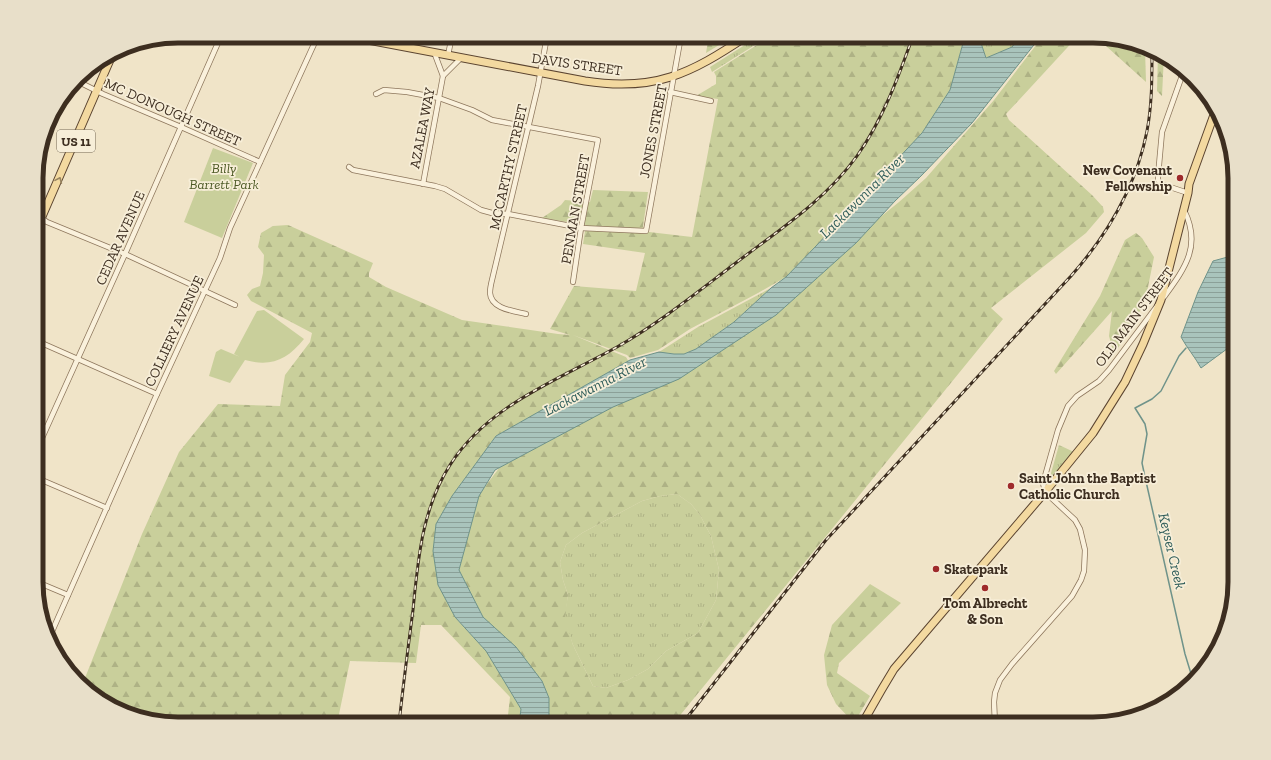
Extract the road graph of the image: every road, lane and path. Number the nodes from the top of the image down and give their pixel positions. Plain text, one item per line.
1 (218, 43) edge
2 (315, 43) edge
3 (391, 43) edge
4 (451, 43) edge
5 (546, 43) edge
6 (680, 43) edge
7 (736, 43) edge
8 (434, 52) junction
9 (448, 55) junction
10 (461, 58) junction
11 (109, 61) edge
12 (541, 73) junction
13 (443, 76) junction
14 (674, 76) junction
15 (1182, 76) edge
16 (81, 83) edge
17 (97, 91) junction
18 (670, 92) junction
19 (376, 94) dead end
20 (440, 98) junction
21 (711, 101) dead end
22 (1213, 117) edge
23 (1212, 122) junction
24 (1216, 123) edge
25 (181, 126) junction
26 (528, 128) junction
27 (260, 162) junction
28 (349, 166) dead end
29 (423, 184) junction
30 (1188, 193) junction
31 (43, 208) edge
32 (1184, 209) junction
33 (508, 214) junction
34 (43, 220) edge
35 (581, 228) junction
36 (125, 254) junction
37 (573, 282) dead end
38 (204, 292) junction
39 (1161, 300) junction
40 (235, 304) dead end
41 (526, 314) dead end
42 (43, 344) edge
43 (78, 359) junction
44 (158, 394) junction
45 (43, 435) edge
46 (43, 481) edge
47 (1045, 492) junction
48 (107, 508) junction
49 (43, 585) edge
50 (68, 595) junction
51 (52, 631) edge
52 (866, 717) edge
53 (995, 717) edge

1 - 25 street, CEDAR AVENUE
2 - 27 street, COLLIERY AVENUE
3 - 8 main road, DAVIS STREET
4 - 9 street
5 - 12 street, MCCARTHY STREET
6 - 14 street, JONES STREET
7 - 14 main road, DAVIS STREET
8 - 9 main road, DAVIS STREET
8 - 13 street, AZALEA WAY
9 - 10 main road, DAVIS STREET
10 - 12 main road, DAVIS STREET
10 - 13 street, AZALEA WAY
11 - 17 main road, US 11
12 - 14 main road, DAVIS STREET
12 - 26 street, MCCARTHY STREET
13 - 20 street, AZALEA WAY
14 - 18 street, JONES STREET
15 - 30 street
16 - 17 street, MC DONOUGH STREET
17 - 25 street, MC DONOUGH STREET
31 -> 17 main road, US 11
18 - 21 street
18 - 35 street, JONES STREET
19 - 20 street
20 - 26 street
20 - 29 street, AZALEA WAY
22 - 23 main road
23 - 24 street
23 - 30 main road
25 - 27 street, MC DONOUGH STREET
25 - 36 street, CEDAR AVENUE
26 - 33 street, MCCARTHY STREET
26 - 35 street, PENMAN STREET
27 - 38 street, COLLIERY AVENUE
28 - 29 street
29 - 33 street
30 - 32 main road
32 - 39 main road
32 - 39 street, OLD MAIN STREET
33 - 35 street
33 - 41 street, MCCARTHY STREET
34 - 36 street
35 - 37 street, PENMAN STREET
36 - 38 street
36 - 43 street, CEDAR AVENUE
38 - 40 street
38 - 44 street, COLLIERY AVENUE
39 - 47 main road
39 - 47 street, OLD MAIN STREET
42 - 43 street
43 - 44 street
43 - 45 street, CEDAR AVENUE
44 - 48 street, COLLIERY AVENUE
46 - 48 street
47 - 52 main road
47 - 53 street
48 - 50 street, COLLIERY AVENUE
49 - 50 street
50 - 51 street, COLLIERY AVENUE

